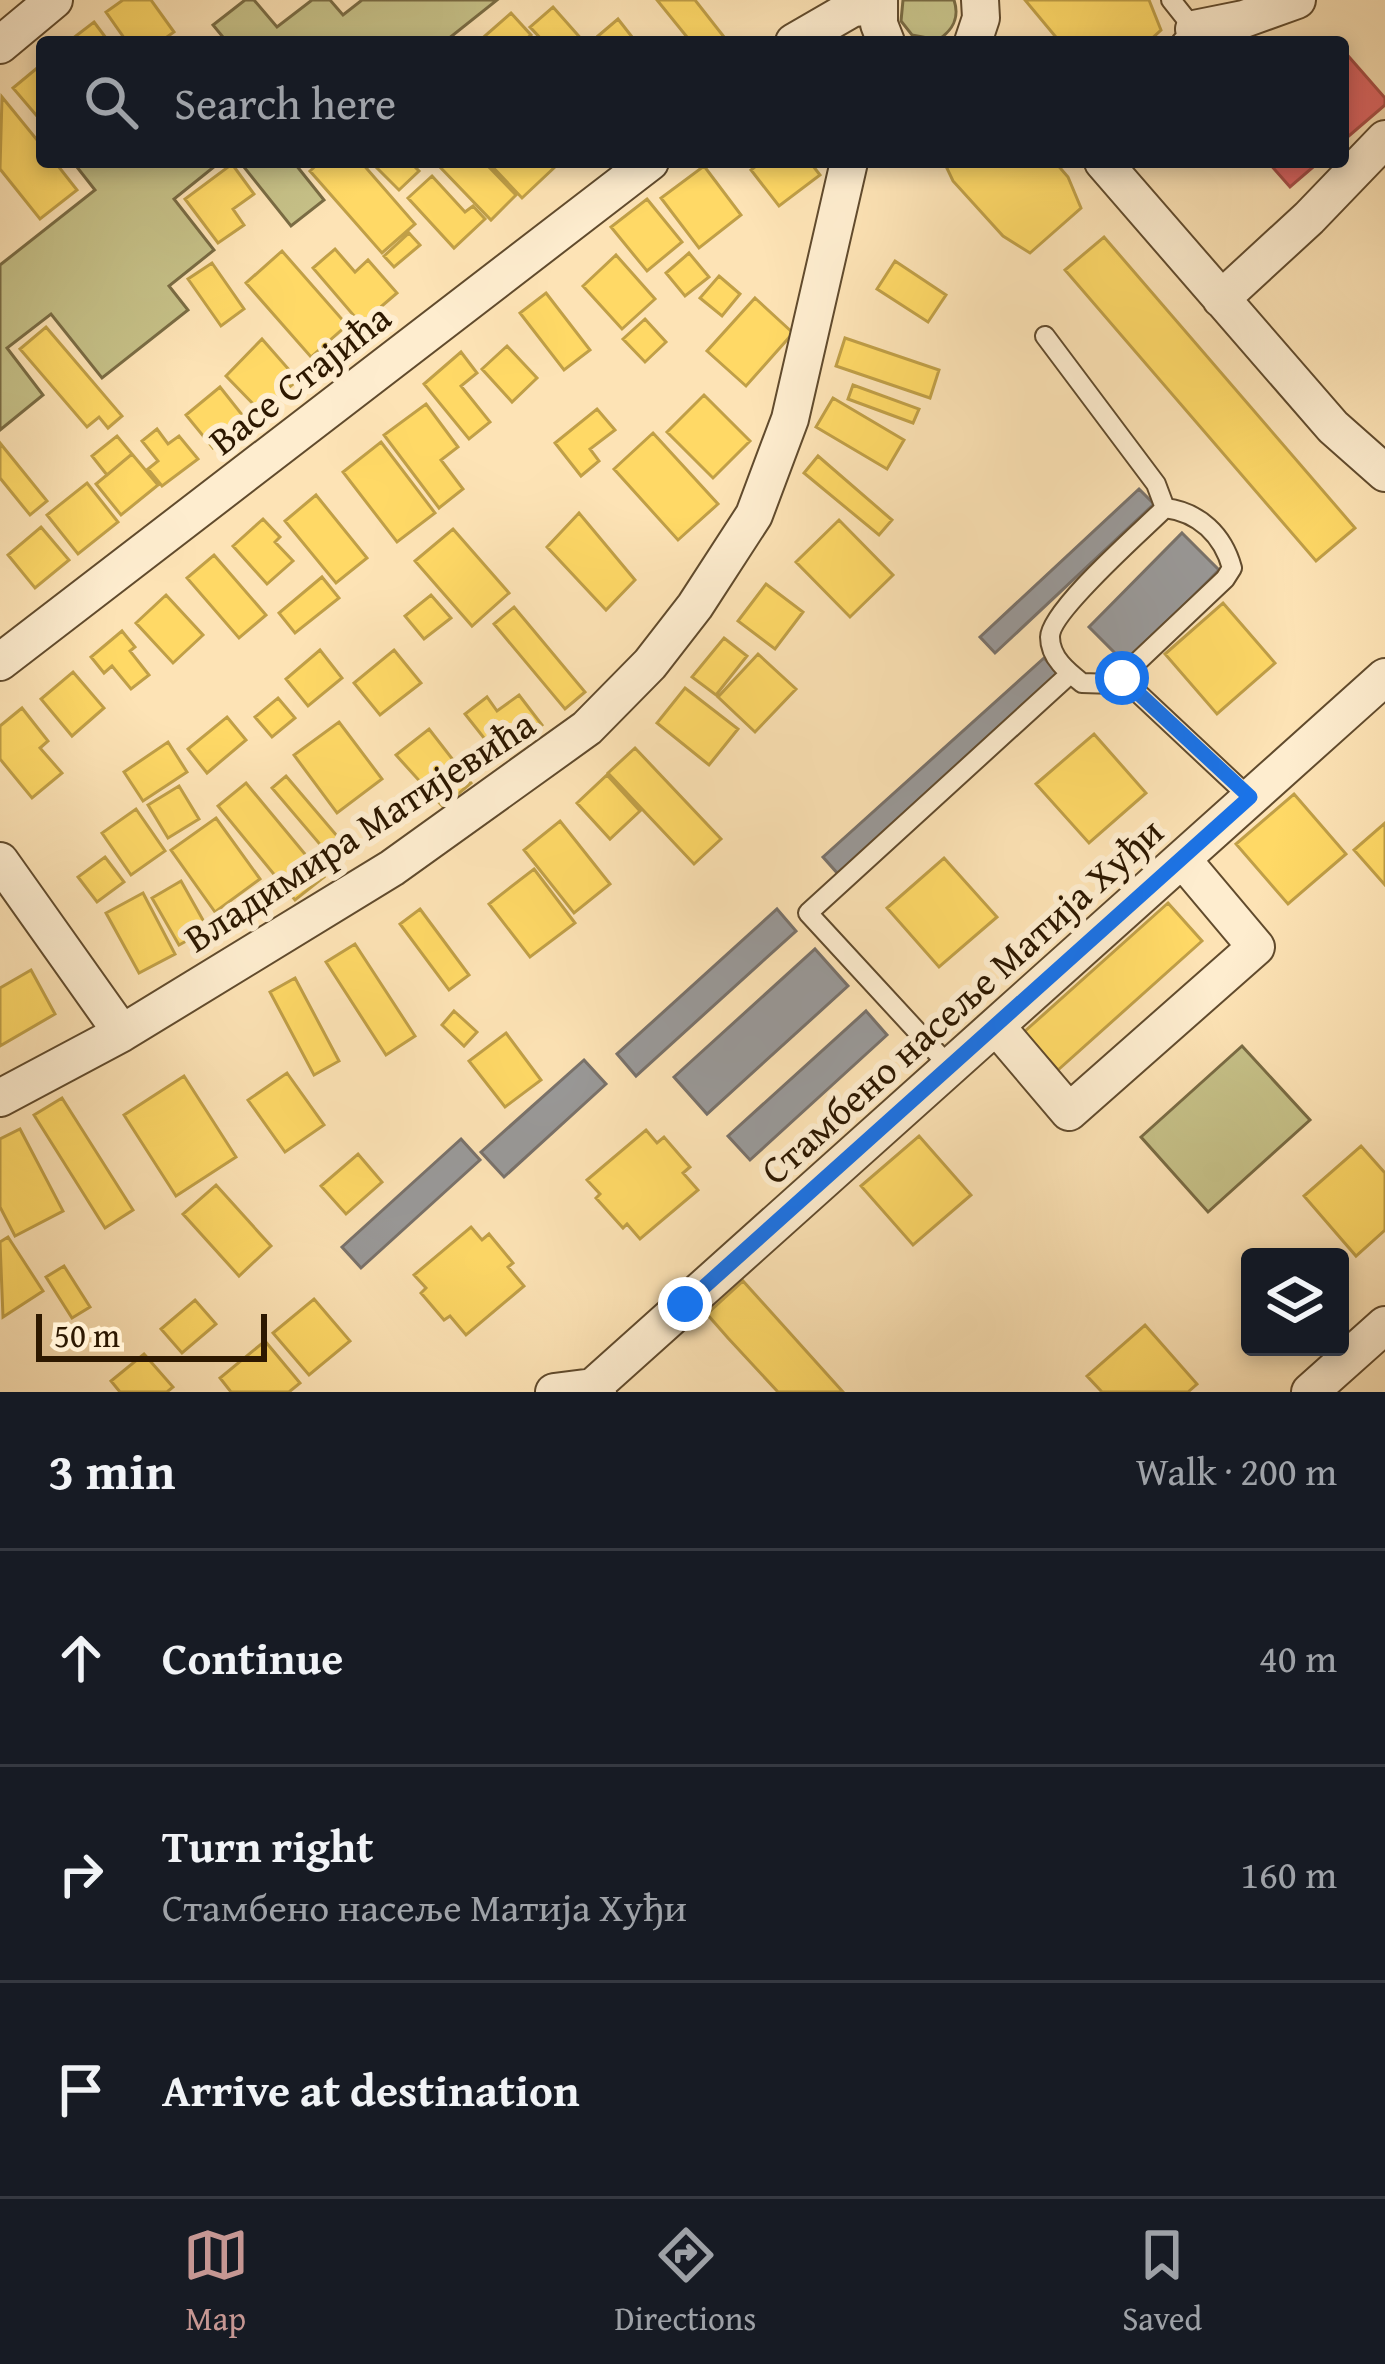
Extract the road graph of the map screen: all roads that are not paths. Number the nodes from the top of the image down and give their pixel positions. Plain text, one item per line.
1 (54, 0) edge
2 (1171, 0) edge
3 (1297, 0) edge
4 (881, 26) edge
5 (805, 36) edge
6 (1187, 36) edge
7 (0, 45) edge
8 (1385, 139) edge
9 (642, 168) edge
10 (848, 168) edge
11 (1108, 168) edge
12 (1221, 299) junction
13 (1045, 336) dead end
14 (1385, 473) edge
15 (1165, 508) junction
16 (0, 662) edge
17 (1070, 674) junction
18 (1385, 676) edge
19 (1122, 678) junction
20 (1250, 797) junction
21 (1181, 859) junction
22 (0, 861) edge
23 (996, 1026) junction
24 (122, 1033) junction
25 (950, 1067) junction
26 (0, 1098) edge
27 (1385, 1325) edge
28 (596, 1389) edge
29 (554, 1392) edge
30 (1310, 1392) edge

1 - 7 street
2 - 6 lane
3 - 6 street
4 - 5 street
8 - 12 street
9 - 16 street, Васе Стајића
10 - 24 street, Владимира Матијевића
11 - 12 street
12 - 14 street
13 - 15 lane
15 - 17 lane
15 - 19 lane
17 - 19 lane
17 - 25 lane
18 - 20 street, Стамбено насеље Матија Хуђи
19 - 20 lane
20 - 21 street, Стамбено насеље Матија Хуђи
21 - 23 street, Стамбено насеље Матија Хуђи
21 - 23 street
22 - 24 street
23 - 25 street, Стамбено насеље Матија Хуђи
24 - 26 street, Владимира Матијевића
25 - 28 street, Стамбено насеље Матија Хуђи
27 - 30 street
28 - 29 street

